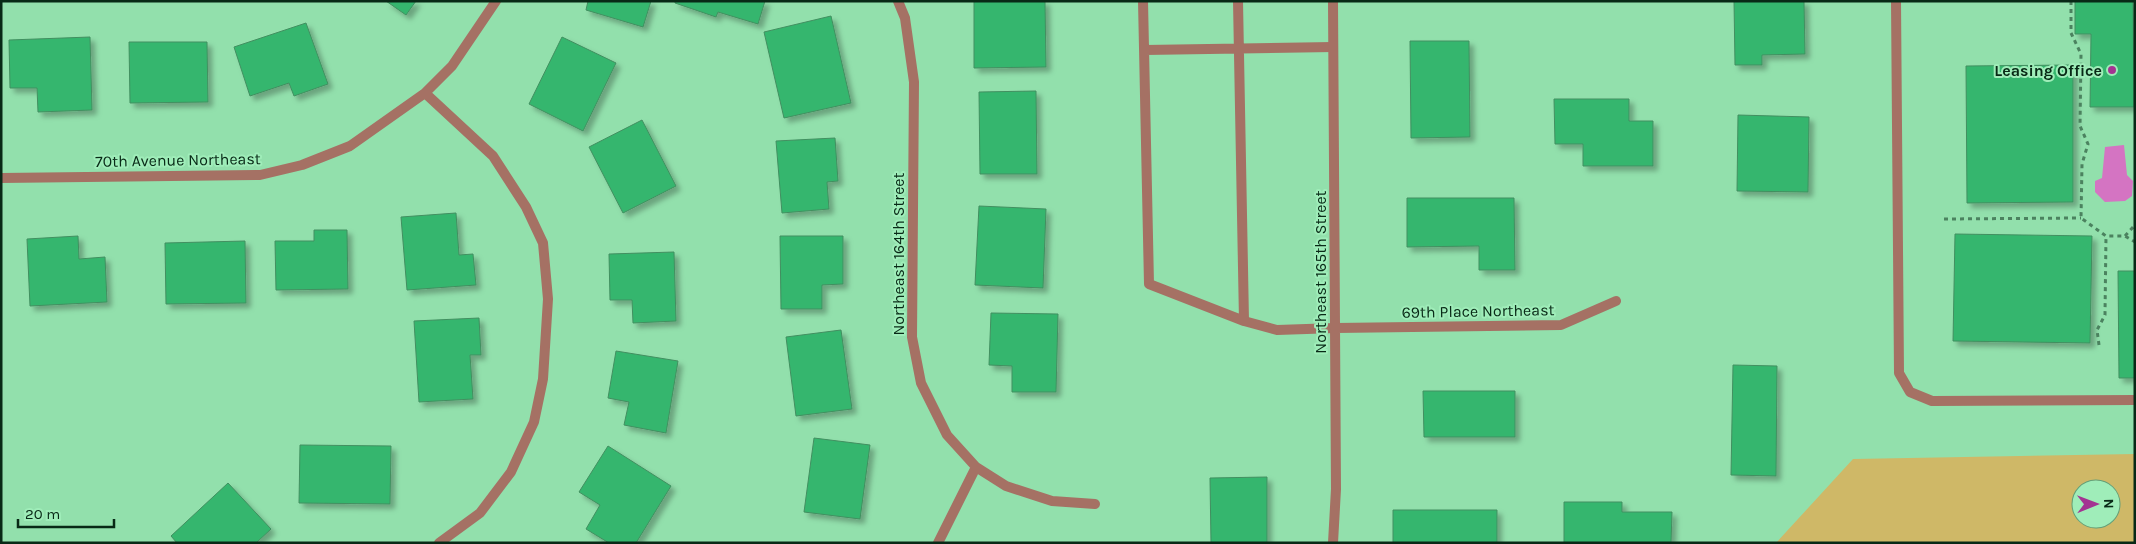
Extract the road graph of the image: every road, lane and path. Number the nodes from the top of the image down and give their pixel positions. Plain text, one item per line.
1 (496, 1) edge
2 (898, 1) edge
3 (1143, 1) edge
4 (1238, 1) edge
5 (1333, 1) edge
6 (1896, 1) edge
7 (2071, 1) edge
8 (1333, 47) junction
9 (1145, 50) junction
10 (1239, 50) junction
11 (425, 93) junction
12 (1, 178) edge
13 (2081, 218) junction
14 (1944, 219) dead end
15 (2135, 225) edge
16 (2106, 236) junction
17 (2125, 236) junction
18 (2135, 242) edge
19 (1616, 301) dead end
20 (1244, 321) junction
21 (1336, 328) junction
22 (2099, 345) dead end
23 (2135, 400) edge
24 (976, 467) junction
25 (1095, 504) dead end
26 (439, 543) edge
27 (938, 543) edge
28 (1333, 543) edge

1 - 11 street, 70th Avenue Northeast
2 - 24 street, Northeast 164th Street
3 - 9 street
4 - 10 street
5 - 8 street, Northeast 165th Street
6 - 23 street
7 - 13 path
8 - 10 street
8 - 21 street, Northeast 165th Street
9 - 10 street
9 - 20 street, 69th Place Northeast
10 - 20 street
11 - 12 street, 70th Avenue Northeast
11 - 26 street
13 - 14 path
13 - 16 path
15 - 17 path
16 - 17 path
16 - 22 path
17 - 18 path
19 - 21 street, 69th Place Northeast
20 - 21 street, 69th Place Northeast
21 - 28 street, Northeast 165th Street
24 - 25 street
24 - 27 street

